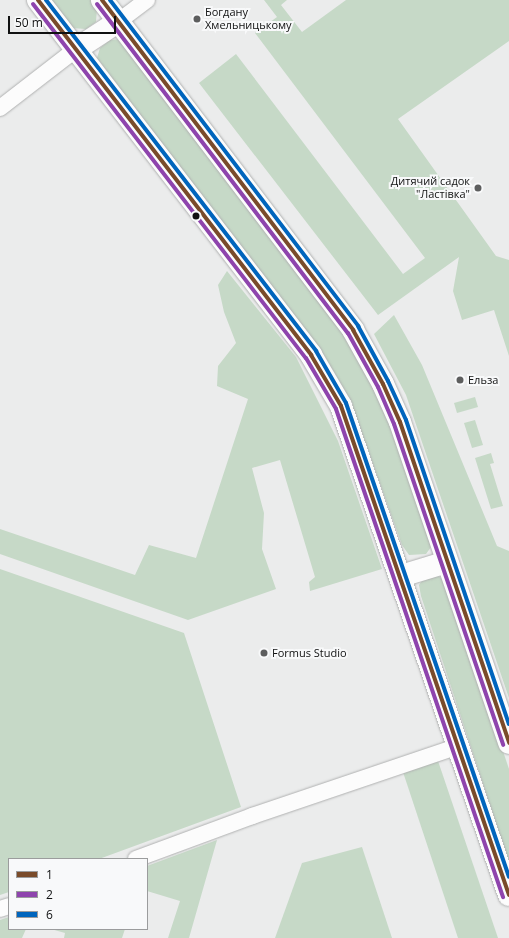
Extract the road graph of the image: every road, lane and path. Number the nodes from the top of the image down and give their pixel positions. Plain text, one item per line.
1 (38, 0) edge
2 (102, 0) edge
3 (147, 0) edge
4 (119, 21) junction
5 (76, 50) junction
6 (0, 108) edge
7 (447, 562) junction
8 (401, 576) junction
9 (509, 744) edge
10 (459, 746) junction
11 (139, 858) edge
12 (509, 895) edge

1 - 5 street
2 - 4 street
3 - 4 street
4 - 5 street
4 - 7 street
5 - 6 street
5 - 8 street
7 - 8 street
7 - 9 street
8 - 10 street
10 - 11 street
10 - 12 street

